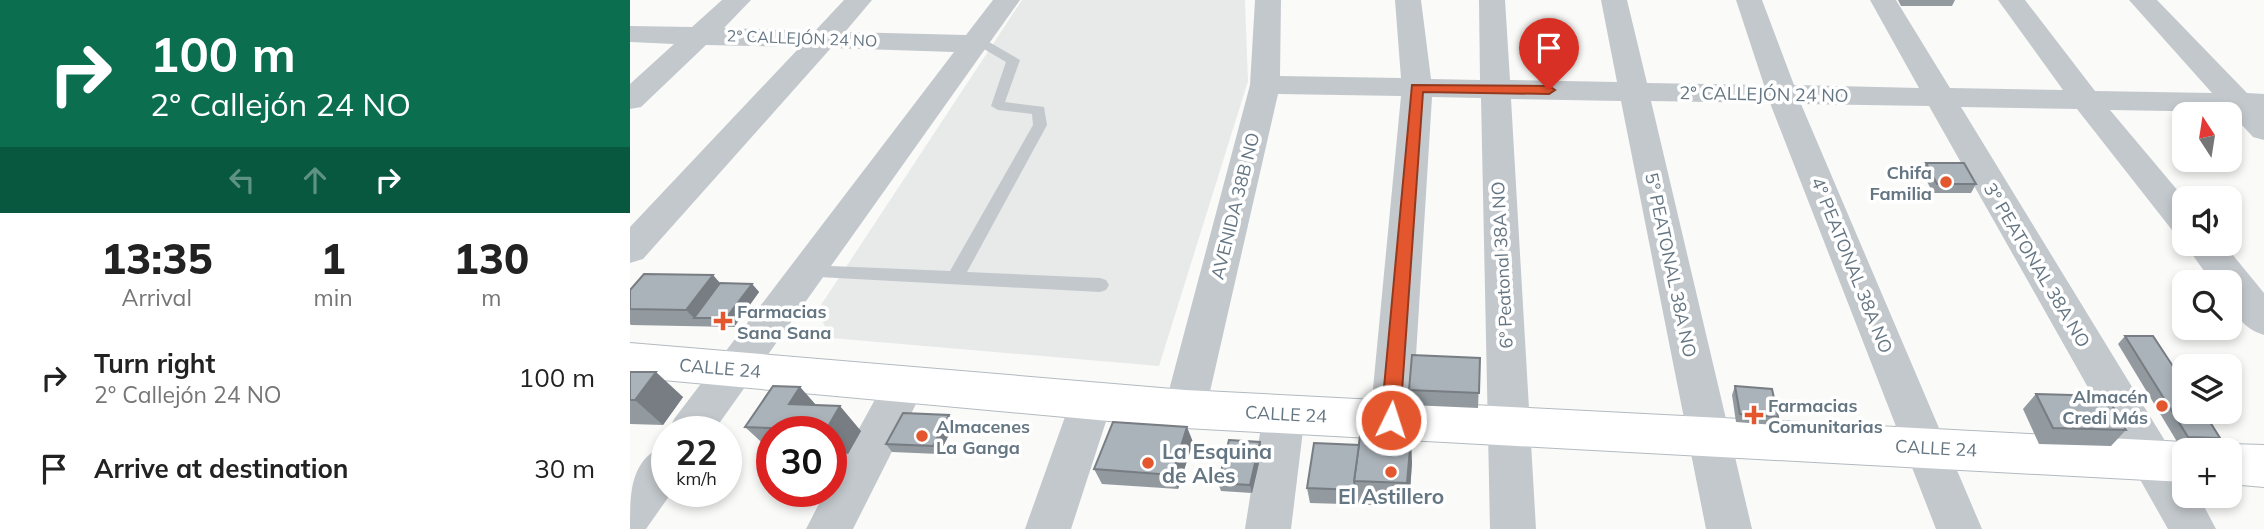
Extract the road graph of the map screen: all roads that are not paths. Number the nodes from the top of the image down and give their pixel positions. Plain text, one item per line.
1 (738, 0) edge
2 (859, 0) edge
3 (1007, 0) edge
4 (1268, 0) edge
5 (1408, 0) edge
6 (1492, 0) edge
7 (1614, 0) edge
8 (1749, 0) edge
9 (1883, 0) edge
10 (2011, 0) edge
11 (2143, 0) edge
12 (630, 34) edge
13 (702, 36) junction
14 (824, 38) junction
15 (975, 42) junction
16 (1265, 85) junction
17 (1417, 88) junction
18 (1493, 89) junction
19 (1633, 92) junction
20 (1782, 94) junction
21 (1937, 97) junction
22 (630, 100) edge
23 (2086, 100) junction
24 (2251, 103) edge
25 (2264, 130) edge
26 (2172, 206) edge
27 (630, 250) edge
28 (2212, 256) edge
29 (806, 271) junction
30 (955, 278) junction
31 (1100, 285) dead end
32 (2264, 320) edge
33 (630, 360) edge
34 (733, 369) junction
35 (905, 384) junction
36 (1092, 400) junction
37 (1185, 409) junction
38 (1284, 414) junction
39 (700, 416) edge
40 (1391, 420) junction
41 (1509, 426) junction
42 (1708, 436) junction
43 (1926, 448) junction
44 (2168, 461) edge
45 (2242, 465) edge
46 (2264, 466) edge
47 (651, 485) edge
48 (630, 514) edge
49 (829, 529) edge
50 (1048, 529) edge
51 (1268, 529) edge
52 (1513, 529) edge
53 (1729, 529) edge
54 (1959, 529) edge
55 (2193, 529) edge

1 - 13 street
2 - 14 street
3 - 15 street
4 - 16 street, AVENIDA 38B NO
5 - 17 street
6 - 18 street, 6º Peatonal 38A NO
7 - 19 street, 5° PEATONAL 38A NO
8 - 20 street, 4° PEATONAL 38A NO
9 - 21 street, 3° PEATONAL 38A NO
10 - 23 street
11 - 24 street
12 - 13 street, 2° CALLEJÓN 24 NO
13 - 14 street, 2° CALLEJÓN 24 NO
13 - 22 street
14 - 15 street, 2° CALLEJÓN 24 NO
14 - 27 street
15 - 29 street
15 - 30 lane
16 - 17 street, 2° CALLEJÓN 24 NO
16 - 37 street, AVENIDA 38B NO
17 - 18 street, 2° CALLEJÓN 24 NO
17 - 40 street
18 - 19 street, 2° CALLEJÓN 24 NO
18 - 41 street, 6º Peatonal 38A NO
19 - 20 street, 2° CALLEJÓN 24 NO
19 - 42 street, 5° PEATONAL 38A NO
20 - 21 street, 2° CALLEJÓN 24 NO
20 - 43 street, 4° PEATONAL 38A NO
21 - 23 street, 2° CALLEJÓN 24 NO
21 - 44 street, 3° PEATONAL 38A NO
23 - 24 street, 2° CALLEJÓN 24 NO
23 - 26 street
24 - 25 street
28 - 32 street
29 - 30 lane
29 - 34 street
30 - 31 lane
33 - 34 street, CALLE 24
34 - 35 street, CALLE 24
34 - 39 street
35 - 36 street, CALLE 24
35 - 49 street
36 - 37 street, CALLE 24
36 - 50 street
37 - 38 street, CALLE 24
38 - 40 street, CALLE 24
38 - 51 street
40 - 41 street, CALLE 24
41 - 42 street, CALLE 24
41 - 52 street, 6º Peatonal 38A NO
42 - 43 street, CALLE 24
42 - 53 street, 5° PEATONAL 38A NO
43 - 44 street, CALLE 24
43 - 54 street, 4° PEATONAL 38A NO
44 - 55 street, 3° PEATONAL 38A NO
45 - 46 street
47 - 48 street

